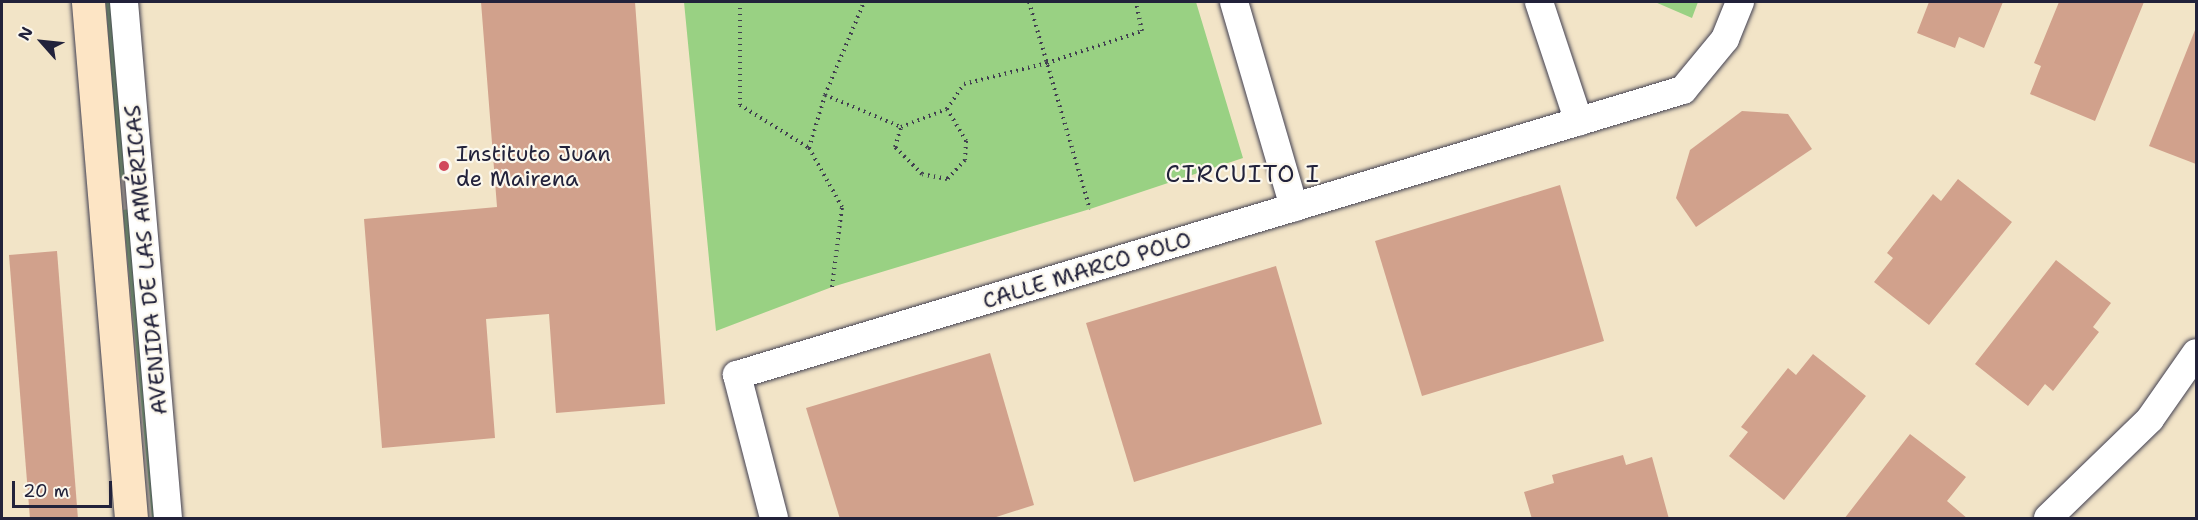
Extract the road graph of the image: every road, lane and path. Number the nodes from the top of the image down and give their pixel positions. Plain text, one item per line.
1 (88, 2) edge
2 (124, 2) edge
3 (740, 2) edge
4 (864, 2) edge
5 (1029, 2) edge
6 (1136, 2) edge
7 (1234, 2) edge
8 (1539, 2) edge
9 (1740, 2) edge
10 (1047, 63) junction
11 (825, 95) junction
12 (947, 109) junction
13 (1579, 122) junction
14 (901, 127) junction
15 (809, 148) junction
16 (1294, 207) junction
17 (1090, 209) dead end
18 (832, 287) dead end
19 (2196, 353) edge
20 (131, 519) edge
21 (168, 519) edge
22 (774, 519) edge
23 (2048, 519) edge

1 - 20 street, AVENIDA DE LAS AMÉRICAS
2 - 21 street, AVENIDA DE LAS AMÉRICAS
3 - 15 path
4 - 11 path
5 - 10 path
6 - 10 path
7 - 16 street
8 - 13 street
9 - 13 street, CALLE MARCO POLO
10 - 12 path
10 - 17 path
11 - 14 path
11 - 15 path
12 - 14 path
12 - 14 path
13 - 16 street, CALLE MARCO POLO
15 - 18 path
16 - 22 street, CALLE MARCO POLO
19 - 23 street

